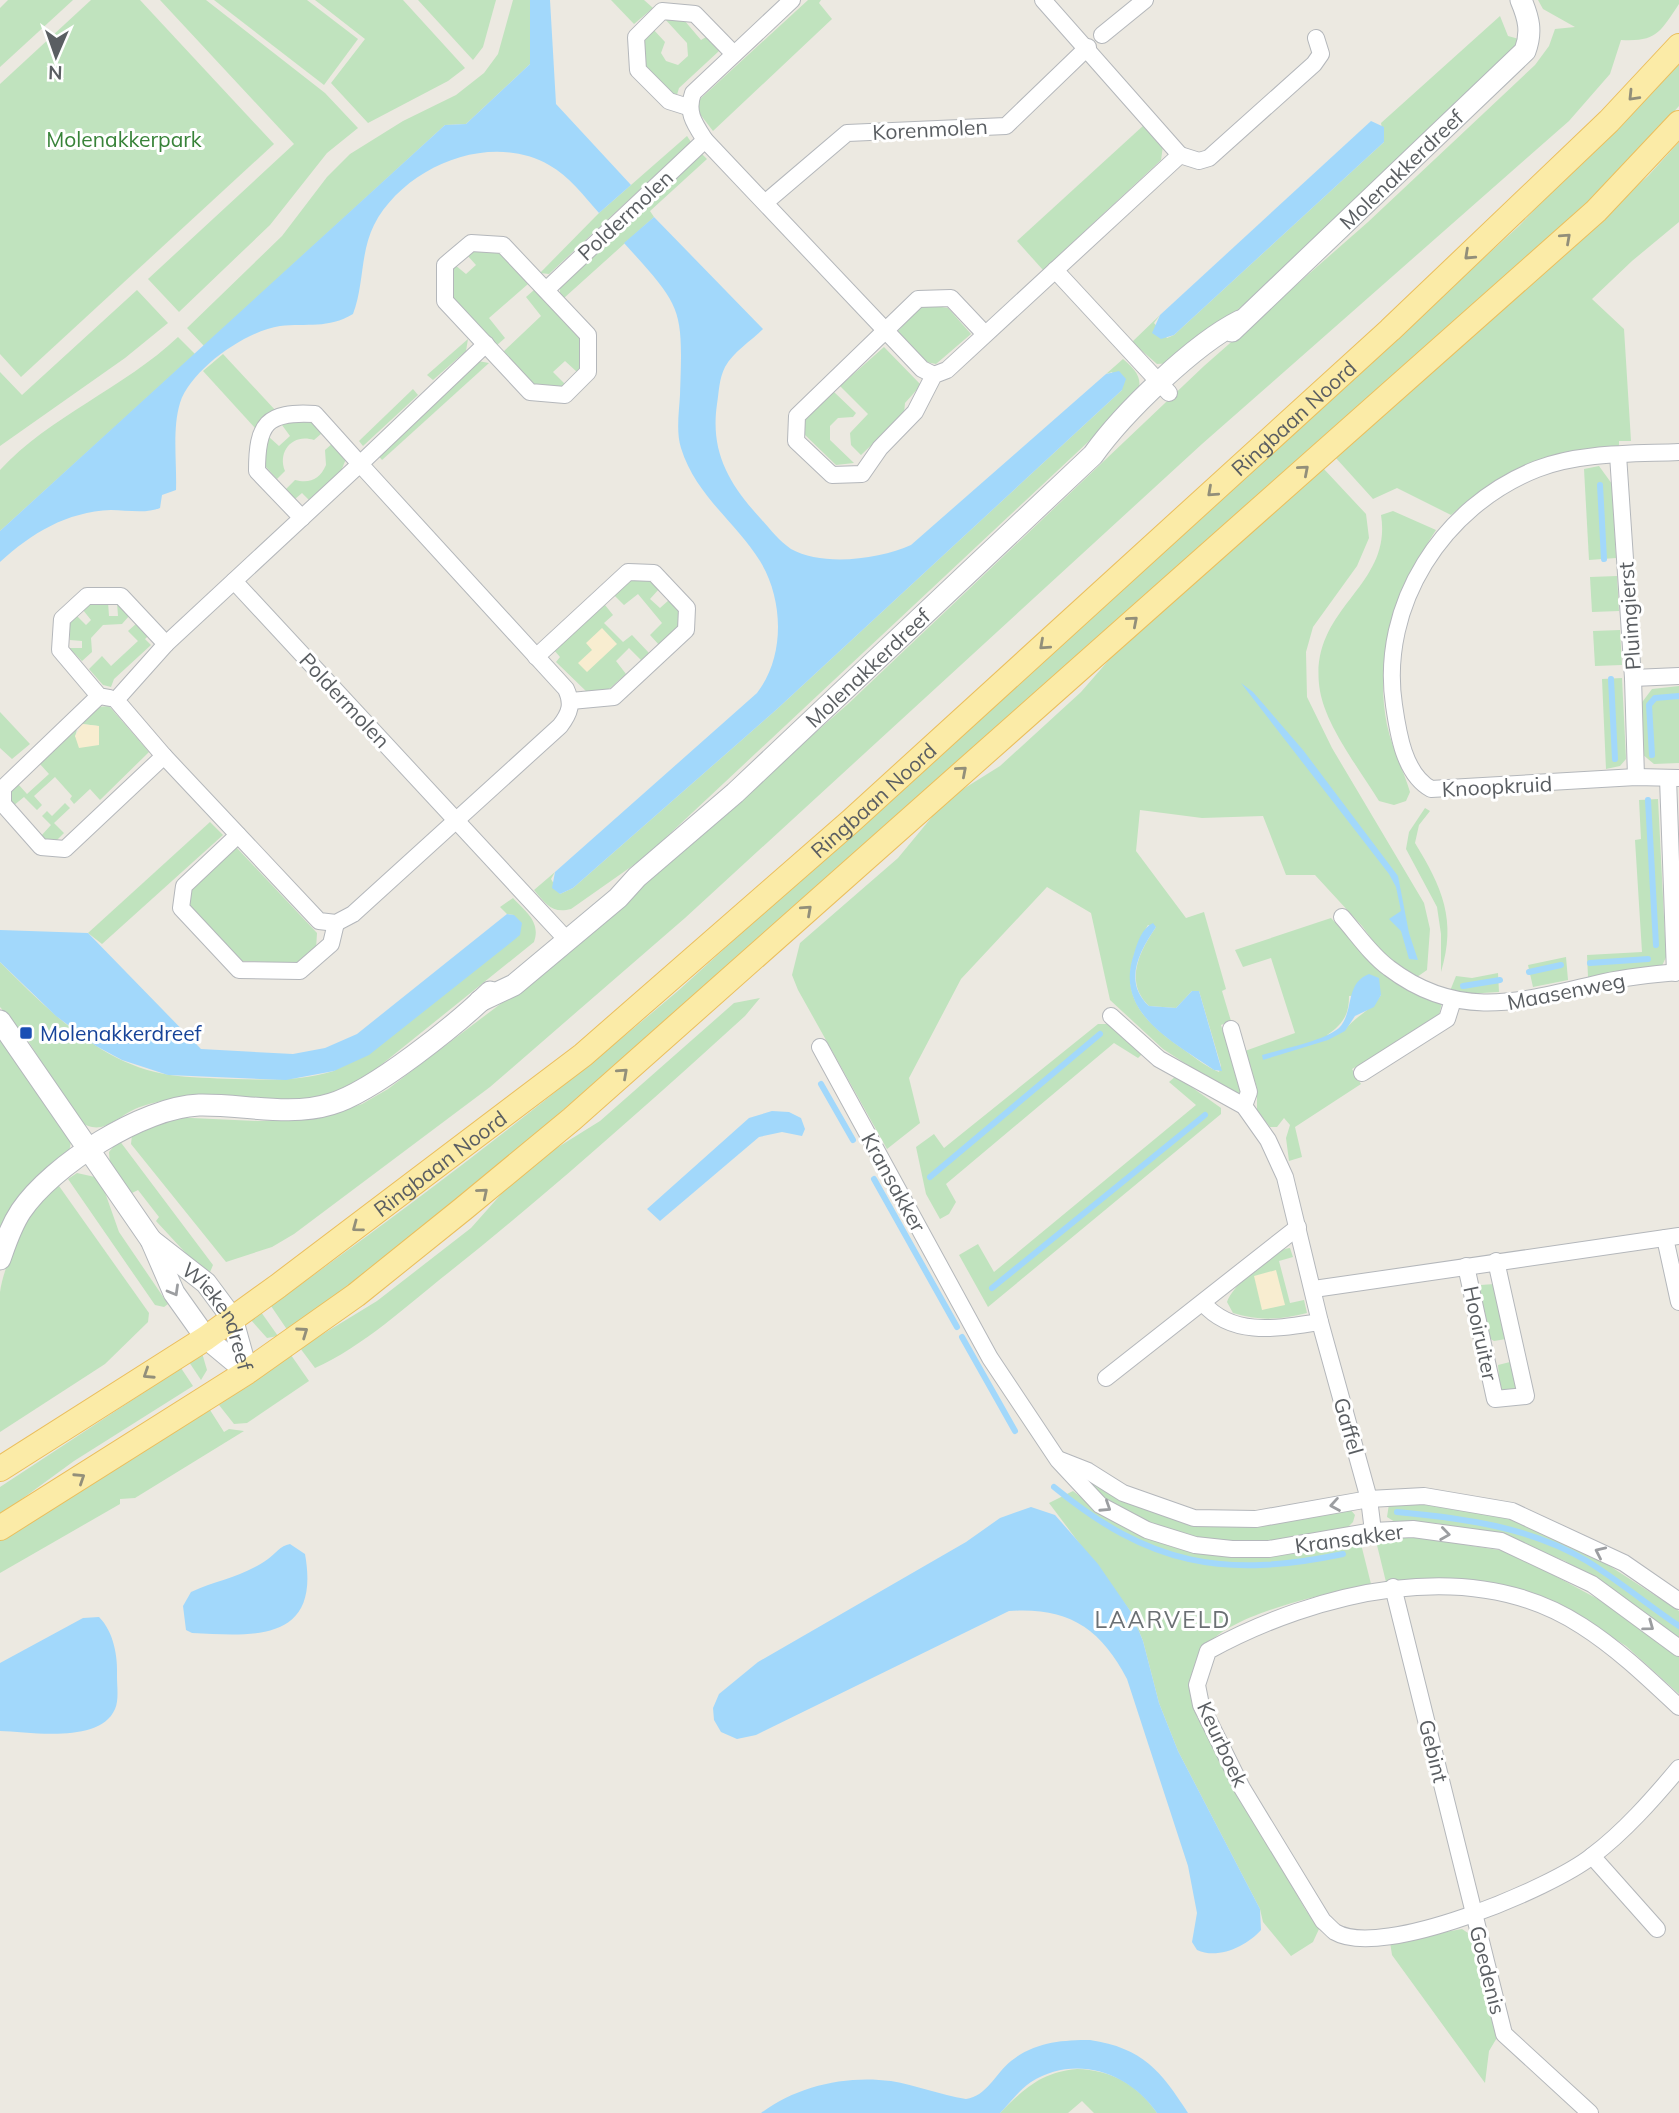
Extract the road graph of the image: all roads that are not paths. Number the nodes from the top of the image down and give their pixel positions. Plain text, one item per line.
1 (792, 0) edge
2 (1044, 0) edge
3 (1145, 0) edge
4 (1521, 0) edge
5 (1102, 35) dead end
6 (1316, 38) dead end
7 (1679, 46) edge
8 (1088, 47) junction
9 (733, 54) junction
10 (688, 107) junction
11 (1679, 123) edge
12 (705, 140) junction
13 (1180, 155) junction
14 (766, 202) junction
15 (1055, 270) junction
16 (546, 290) junction
17 (886, 332) junction
18 (985, 334) junction
19 (486, 344) junction
20 (934, 374) junction
21 (1165, 388) junction
22 (1679, 452) edge
23 (1618, 455) junction
24 (360, 464) junction
25 (302, 518) junction
26 (234, 581) junction
27 (166, 644) junction
28 (536, 657) junction
29 (1679, 676) edge
30 (1633, 678) junction
31 (108, 698) junction
32 (571, 701) junction
33 (164, 756) junction
34 (1636, 777) junction
35 (1673, 778) edge
36 (457, 820) junction
37 (238, 835) junction
38 (1342, 917) dead end
39 (336, 923) junction
40 (563, 936) junction
41 (1677, 973) edge
42 (1452, 1000) junction
43 (1111, 1016) dead end
44 (0, 1021) edge
45 (1231, 1029) dead end
46 (820, 1047) dead end
47 (1362, 1073) dead end
48 (1244, 1106) junction
49 (89, 1151) junction
50 (1298, 1227) junction
51 (1672, 1237) edge
52 (151, 1240) junction
53 (0, 1259) edge
54 (1496, 1261) junction
55 (1466, 1266) junction
56 (1314, 1289) junction
57 (1679, 1302) edge
58 (1203, 1303) junction
59 (232, 1318) junction
60 (1320, 1322) junction
61 (205, 1338) junction
62 (247, 1371) junction
63 (1106, 1378) dead end
64 (1058, 1460) junction
65 (0, 1469) edge
66 (1369, 1499) junction
67 (0, 1528) edge
68 (1373, 1531) junction
69 (1393, 1587) junction
70 (1679, 1601) edge
71 (1679, 1648) edge
72 (1679, 1707) edge
73 (1679, 1768) edge
74 (1592, 1856) junction
75 (1475, 1916) junction
76 (1657, 1929) dead end
77 (1590, 2113) edge

1 - 9 street
2 - 8 street
3 - 5 street
4 - 21 street, Molenakkerdreef
6 - 13 street
7 -> 59 main road, Ringbaan Noord
8 - 13 street
8 - 14 street, Korenmolen
9 - 10 street
9 - 10 street
10 - 12 street
62 -> 11 main road, Ringbaan Noord
12 - 14 street
12 - 16 street, Poldermolen
13 - 15 street
14 - 17 street
15 - 18 street
15 - 21 street
16 - 19 street
16 - 19 street
17 - 18 street
17 - 20 street
17 - 20 street
18 - 20 street
19 - 24 street
21 - 40 street, Molenakkerdreef
22 - 23 street, Knoopkruid
23 - 30 street, Pluimgierst
23 - 34 street, Knoopkruid
24 - 25 street
24 - 25 street
24 - 28 street
25 - 26 street
26 - 27 street
26 - 36 street, Poldermolen
27 - 31 street
27 - 31 street
28 - 32 street
28 - 32 street
29 - 30 street
30 - 34 street, Pluimgierst
31 - 33 street
31 - 33 street
32 - 36 street
33 - 37 street
34 - 35 street, Knoopkruid
35 - 41 street
36 - 39 street
36 - 40 street, Poldermolen
37 - 39 street
37 - 39 street
38 - 42 street, Maasenweg
40 - 49 street, Molenakkerdreef
41 - 42 street, Maasenweg
42 - 47 street
43 - 48 street, Gaffel
44 - 49 street, Wiekendreef
45 - 48 street
46 - 64 street, Kransakker
48 - 50 street, Gaffel
49 - 52 street, Wiekendreef
49 - 53 street, Molenakkerdreef
50 - 56 street, Gaffel
50 - 58 street
51 - 54 street, Hooiruiter
51 - 57 street
52 - 59 street, Wiekendreef
52 -> 61 street, Wiekendreef
54 - 55 street, Hooiruiter
54 - 55 street, Hooiruiter
55 - 56 street, Hooiruiter
56 - 60 street, Gaffel
58 - 60 street
58 - 63 street
59 - 61 main road, Ringbaan Noord
59 - 62 street, Wiekendreef
60 - 66 street, Gaffel
61 - 62 street, Wiekendreef
61 -> 65 main road, Ringbaan Noord
67 -> 62 main road, Ringbaan Noord
66 -> 64 street, Kransakker
64 -> 68 street, Kransakker
66 - 68 street, Gaffel
70 -> 66 street, Kransakker
68 -> 71 street, Kransakker
69 - 72 street, Keurboek
69 - 75 street, Gebint
69 - 75 street, Keurboek
73 - 74 street, Keurboek
74 - 75 street, Keurboek
74 - 76 street
75 - 77 street, Goedenis

